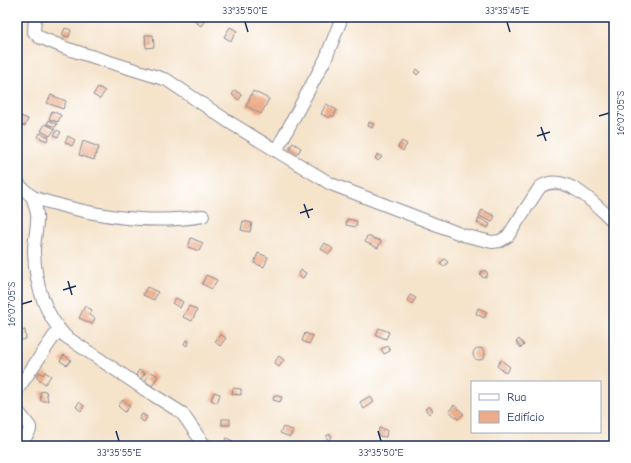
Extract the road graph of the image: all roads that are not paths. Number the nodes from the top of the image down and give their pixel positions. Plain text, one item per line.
1 (35, 17) edge
2 (342, 17) edge
3 (276, 151) junction
4 (17, 183) edge
5 (32, 196) junction
6 (203, 216) dead end
7 (614, 222) edge
8 (59, 329) junction
9 (17, 390) edge
10 (17, 410) edge
11 (20, 446) edge
12 (206, 446) edge

1 - 3 street
2 - 3 street
3 - 7 street
4 - 5 street
5 - 6 street
5 - 8 street
8 - 9 street
8 - 12 street
10 - 11 street

